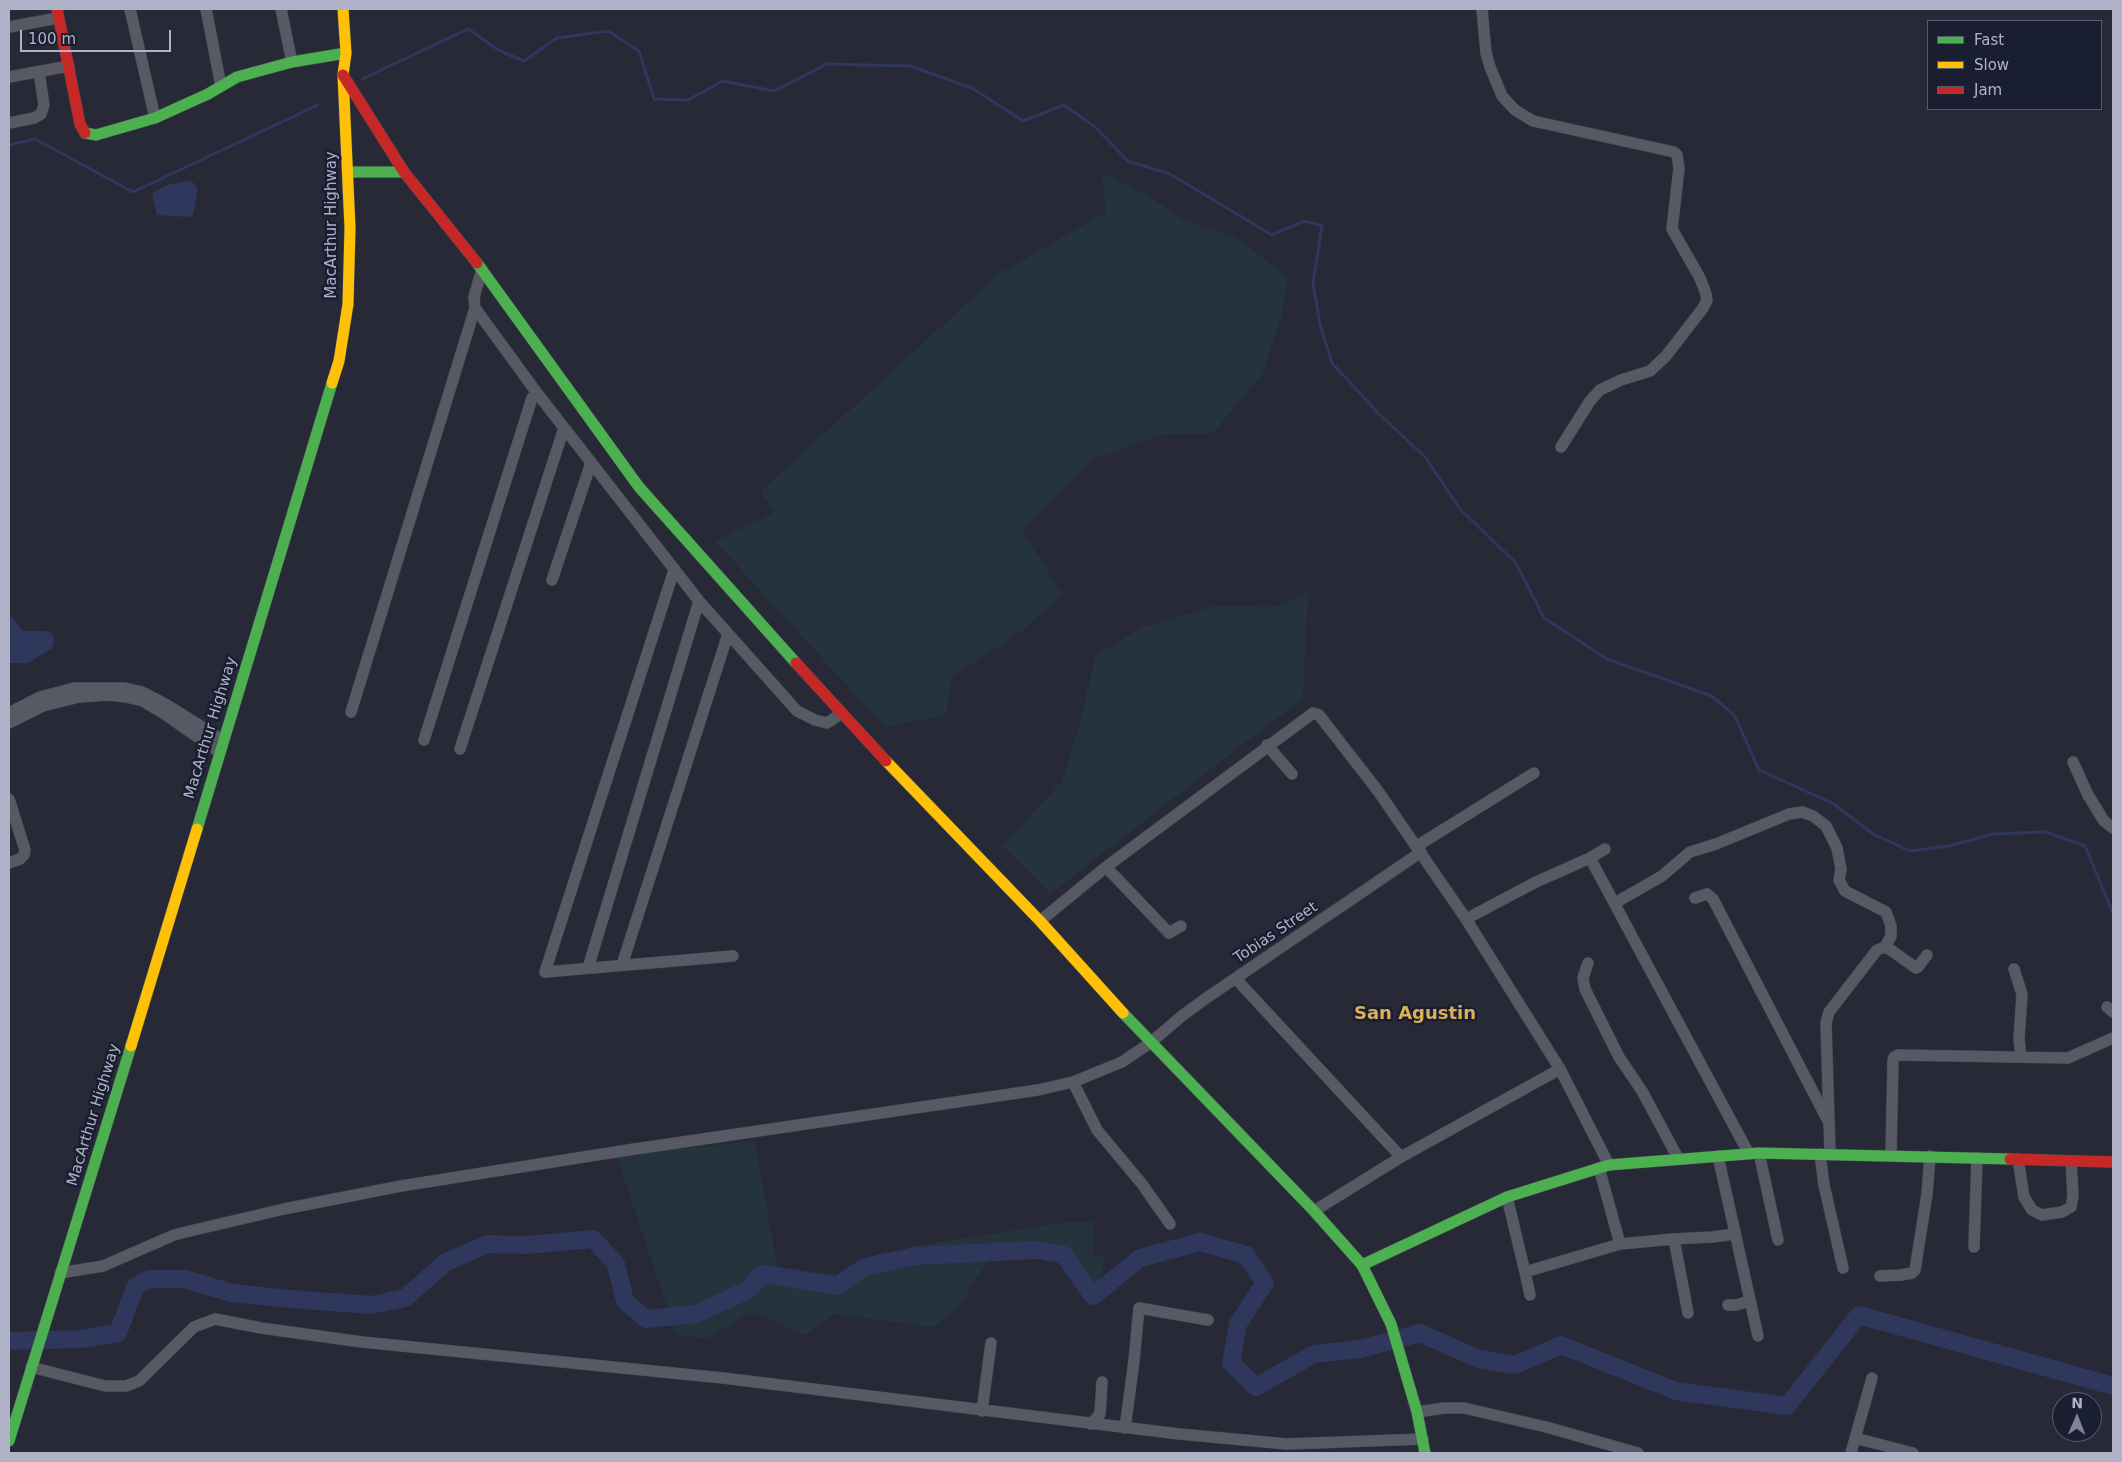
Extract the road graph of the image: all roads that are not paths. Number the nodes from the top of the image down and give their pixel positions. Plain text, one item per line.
1 (130, 9) edge
2 (206, 9) edge
3 (281, 9) edge
4 (343, 9) edge
5 (1482, 9) edge
6 (58, 13) edge
7 (9, 27) edge
8 (346, 53) junction
9 (292, 62) junction
10 (69, 66) junction
11 (39, 72) junction
12 (344, 75) junction
13 (9, 78) edge
14 (221, 86) junction
15 (155, 118) junction
16 (9, 123) edge
17 (348, 172) junction
18 (404, 172) junction
19 (482, 269) junction
20 (475, 308) junction
21 (537, 393) junction
22 (564, 428) junction
23 (1562, 447) dead end
24 (591, 463) junction
25 (674, 570) junction
26 (552, 580) dead end
27 (699, 601) junction
28 (728, 634) junction
29 (42, 702) junction
30 (165, 709) junction
31 (351, 712) dead end
32 (9, 713) edge
33 (842, 713) junction
34 (9, 723) edge
35 (223, 740) junction
36 (424, 740) dead end
37 (1267, 746) junction
38 (460, 749) dead end
39 (220, 752) junction
40 (2073, 762) dead end
41 (1534, 773) dead end
42 (1292, 774) dead end
43 (9, 799) edge
44 (2113, 828) edge
45 (1419, 849) junction
46 (1605, 850) dead end
47 (1590, 858) junction
48 (9, 863) edge
49 (1106, 867) junction
50 (1695, 898) dead end
51 (1615, 903) junction
52 (1466, 919) junction
53 (1040, 921) junction
54 (1181, 926) dead end
55 (1885, 948) junction
56 (1927, 955) dead end
57 (732, 956) dead end
58 (1588, 963) dead end
59 (622, 965) junction
60 (588, 968) junction
61 (2014, 969) dead end
62 (1236, 979) junction
63 (2113, 1038) edge
64 (1150, 1043) junction
65 (2021, 1057) junction
66 (1560, 1069) junction
67 (1073, 1082) junction
68 (1829, 1123) junction
69 (1754, 1154) junction
70 (1825, 1154) junction
71 (1891, 1155) junction
72 (1718, 1156) junction
73 (1930, 1156) junction
74 (1401, 1157) junction
75 (1678, 1158) junction
76 (1977, 1158) junction
77 (2018, 1159) junction
78 (2071, 1161) junction
79 (2113, 1162) edge
80 (1604, 1166) junction
81 (1507, 1197) junction
82 (1314, 1211) junction
83 (1170, 1224) dead end
84 (1736, 1234) junction
85 (1674, 1238) junction
86 (1778, 1240) dead end
87 (1620, 1244) junction
88 (1974, 1247) dead end
89 (1362, 1265) junction
90 (1844, 1268) dead end
91 (1525, 1272) junction
92 (60, 1274) junction
93 (1880, 1276) dead end
94 (1530, 1295) dead end
95 (1750, 1301) junction
96 (1728, 1304) dead end
97 (1688, 1313) dead end
98 (1208, 1320) dead end
99 (1758, 1336) dead end
100 (990, 1343) dead end
101 (32, 1363) junction
102 (1872, 1378) dead end
103 (1102, 1382) dead end
104 (982, 1411) junction
105 (1417, 1412) junction
106 (1091, 1424) junction
107 (1125, 1428) junction
108 (1855, 1438) junction
109 (1423, 1439) junction
110 (9, 1441) edge
111 (1425, 1453) edge
112 (1635, 1453) edge
113 (1851, 1453) edge
114 (1913, 1453) edge

1 - 15 street
2 - 14 street
3 - 9 street
4 - 8 main road, MacArthur Highway
5 - 23 street
6 - 7 street
6 - 10 main road
8 - 9 main road
8 - 12 main road, MacArthur Highway
9 - 14 main road
10 - 11 street
10 - 15 main road
11 - 13 street
11 - 16 street
12 - 17 main road, MacArthur Highway
12 - 18 main road
14 - 15 main road
17 - 18 main road
17 - 35 main road, MacArthur Highway
18 - 19 main road
19 - 20 street
19 - 33 main road
20 - 21 street
20 - 31 street
21 - 22 street
21 - 36 street
22 - 24 street
22 - 38 street
24 - 25 street
24 - 26 street
25 - 27 street
25 - 60 street
27 - 28 street
27 - 60 street
28 - 33 street
28 - 59 street
29 - 30 street
29 - 32 street
29 - 34 street
30 - 35 street
30 - 39 street
33 - 53 main road
35 - 39 main road, MacArthur Highway
37 - 42 street
37 - 45 street
37 - 49 street
39 - 92 main road, MacArthur Highway
40 - 44 street
41 - 45 street, Tobias Street
43 - 48 street
45 - 52 street
45 - 62 street, Tobias Street
46 - 47 street
47 - 51 street
47 - 52 street
49 - 53 street
49 - 54 street
50 - 68 street
51 - 55 street
51 - 69 street
52 - 66 street
53 - 64 main road
55 - 56 street
55 - 68 street
57 - 59 street
58 - 75 street
59 - 60 street
61 - 65 street
62 - 64 street, Tobias Street
62 - 74 street
63 - 65 street
64 - 67 street, Tobias Street
64 - 82 main road
65 - 71 street
66 - 74 street
66 - 80 street
67 - 83 street
67 - 92 street, Tobias Street
68 - 70 street
69 - 70 main road
69 - 72 main road
69 - 86 street
70 - 71 main road
70 - 90 street
71 - 73 main road
72 - 75 main road
72 - 84 street
73 - 76 main road
73 - 93 street
74 - 82 street
75 - 80 main road
76 - 77 main road
76 - 88 street
77 - 78 main road
77 - 78 street
78 - 79 main road
80 - 81 main road
80 - 87 street
81 - 89 main road
81 - 91 street
82 - 89 main road
84 - 85 street
84 - 95 street
85 - 87 street
85 - 97 street
87 - 91 street
89 - 105 main road
91 - 94 street
92 - 101 main road, MacArthur Highway
95 - 96 street
95 - 99 street
98 - 107 street
100 - 104 street
101 - 104 street
101 - 110 main road, MacArthur Highway
102 - 108 street
103 - 106 street
104 - 106 street
105 - 109 main road
105 - 112 street
106 - 107 street
107 - 109 street
108 - 113 street
108 - 114 street
109 - 111 main road

